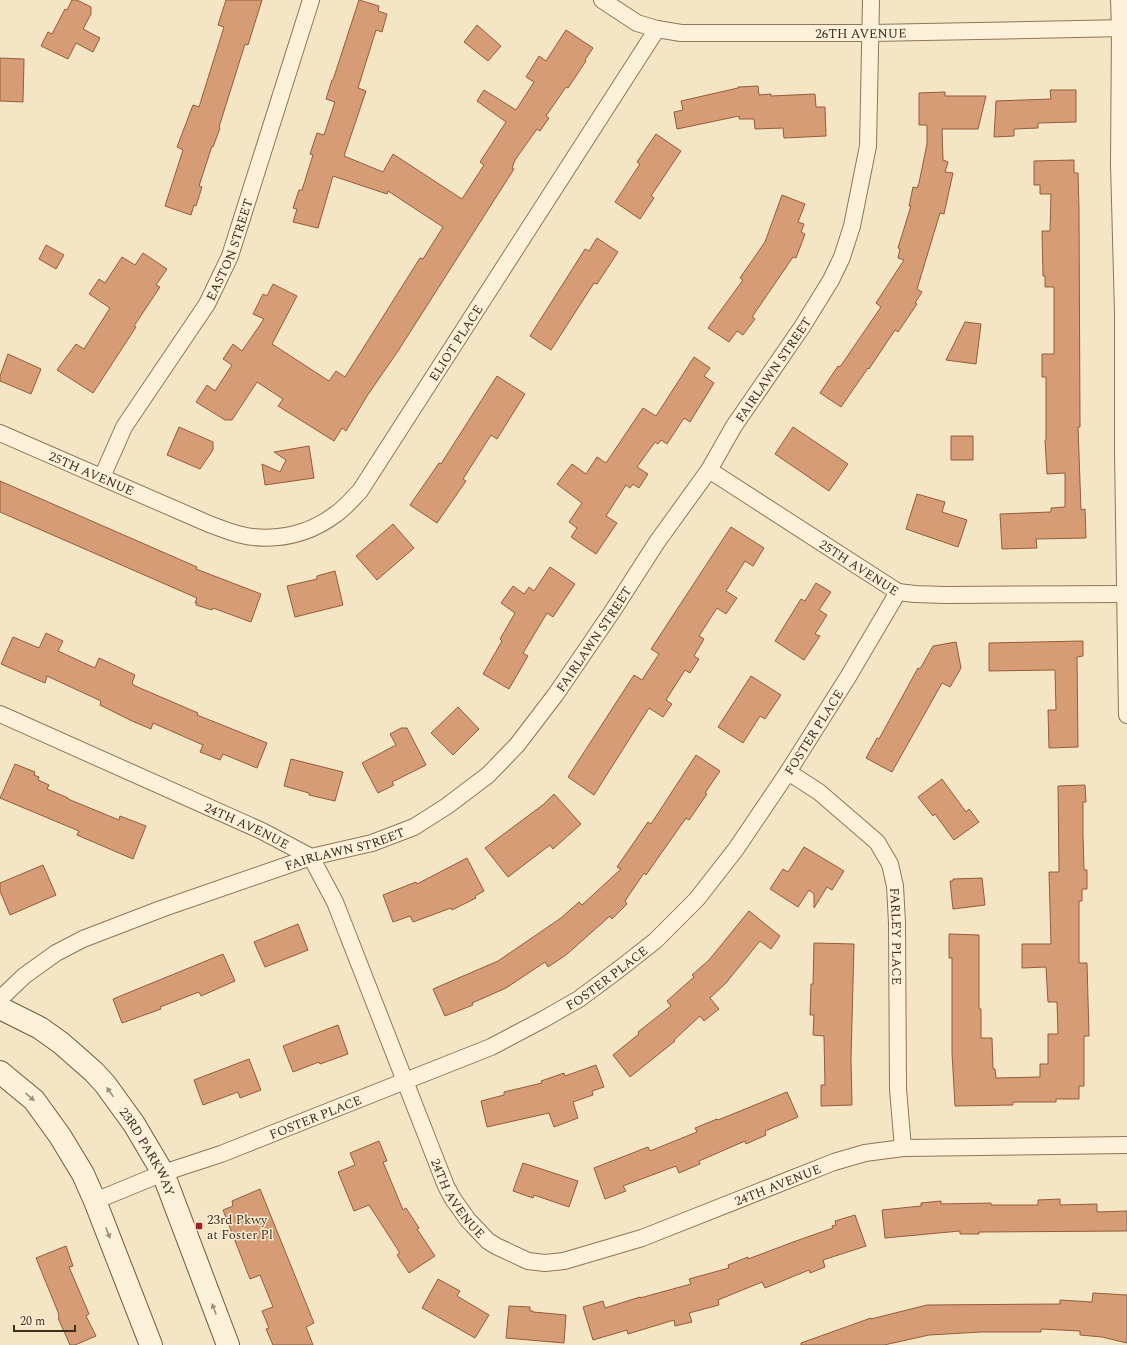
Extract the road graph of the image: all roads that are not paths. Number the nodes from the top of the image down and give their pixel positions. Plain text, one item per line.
1 (311, 0) edge
2 (602, 0) edge
3 (871, 0) edge
4 (1119, 0) edge
5 (1123, 28) edge
6 (657, 29) junction
7 (871, 33) junction
8 (0, 433) edge
9 (709, 470) junction
10 (102, 477) junction
11 (184, 513) joint
12 (898, 592) junction
13 (1126, 594) edge
14 (0, 714) edge
15 (1127, 714) edge
16 (788, 772) junction
17 (311, 857) junction
18 (0, 999) edge
19 (0, 1008) edge
20 (0, 1072) edge
21 (405, 1082) junction
22 (1127, 1145) edge
23 (903, 1148) junction
24 (162, 1173) junction
25 (95, 1201) junction
26 (151, 1345) edge
27 (228, 1345) edge

1 - 10 street, EASTON STREET
2 - 6 street, 26TH AVENUE
3 - 7 street, FAIRLAWN STREET
4 - 5 street
5 - 7 street, 26TH AVENUE
5 - 13 street
6 - 7 street, 26TH AVENUE
6 - 11 street, ELIOT PLACE
7 - 9 street, FAIRLAWN STREET
8 - 10 street, 25TH AVENUE
9 - 12 street, 25TH AVENUE
9 - 17 street, FAIRLAWN STREET
10 - 11 street, 25TH AVENUE
12 - 13 street, 25TH AVENUE
12 - 16 street, FOSTER PLACE
13 - 15 street
14 - 17 street, 24TH AVENUE
16 - 21 street, FOSTER PLACE
16 - 23 street, FARLEY PLACE
17 - 18 street, FAIRLAWN STREET
17 - 21 street, 24TH AVENUE
24 -> 19 street, 23RD PARKWAY
20 -> 25 street
21 - 23 street, 24TH AVENUE
21 - 24 street, FOSTER PLACE
22 - 23 street, 24TH AVENUE
24 - 25 street, FOSTER PLACE
27 -> 24 street, 23RD PARKWAY
25 -> 26 street

